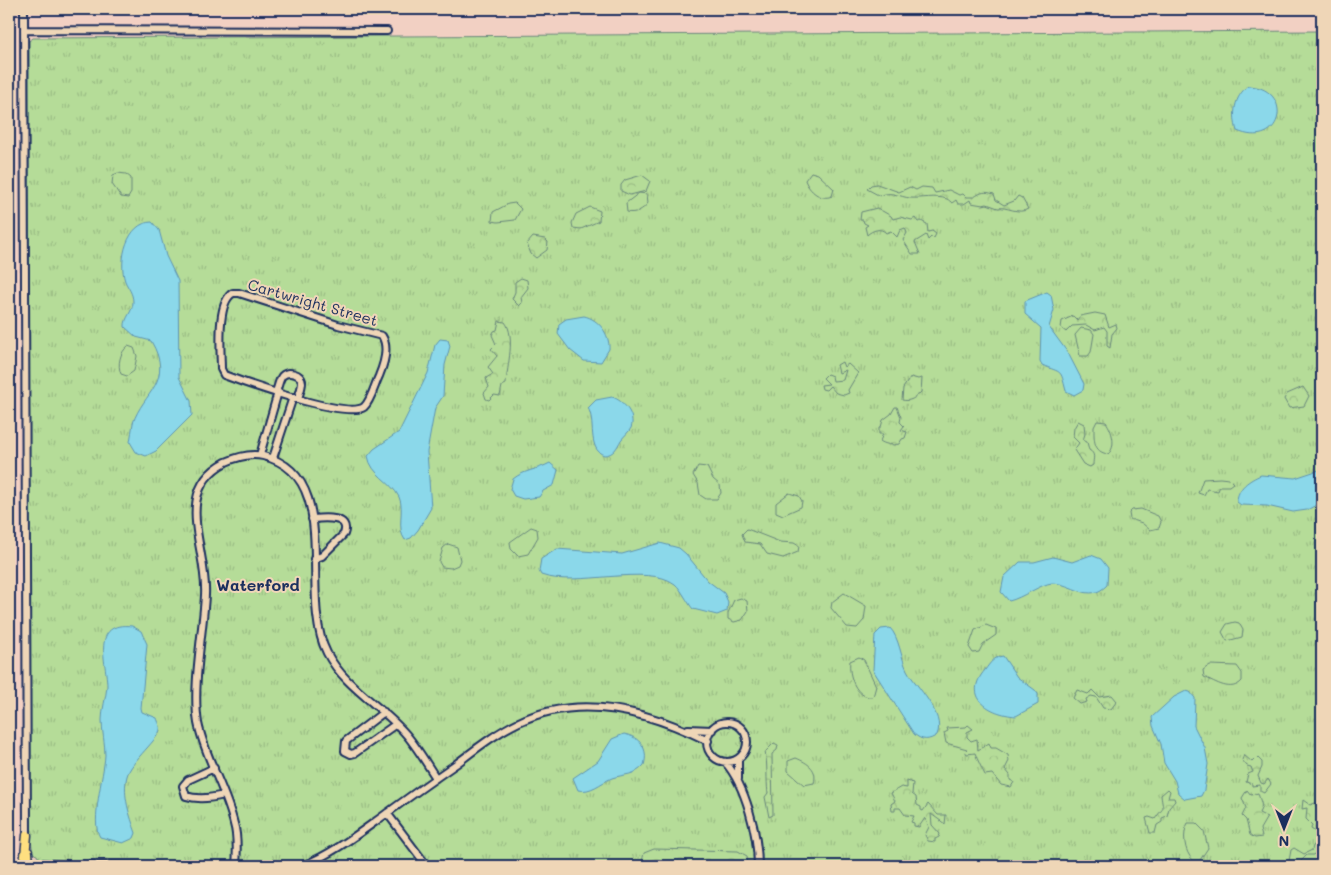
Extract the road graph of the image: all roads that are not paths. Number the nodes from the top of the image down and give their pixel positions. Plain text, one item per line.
1 (24, 9) edge
2 (24, 30) junction
3 (387, 31) dead end
4 (277, 392) junction
5 (295, 398) junction
6 (260, 455) junction
7 (273, 458) junction
8 (312, 519) junction
9 (314, 559) junction
10 (384, 712) junction
11 (396, 724) junction
12 (682, 728) junction
13 (712, 730) junction
14 (708, 741) junction
15 (738, 759) junction
16 (725, 762) junction
17 (214, 768) junction
18 (436, 778) junction
19 (738, 779) junction
20 (224, 795) junction
21 (387, 813) junction
22 (27, 835) joint
23 (26, 864) edge
24 (67, 865) edge
25 (52, 866) edge
26 (159, 866) edge
27 (236, 866) edge
28 (302, 866) edge
29 (428, 866) edge
30 (758, 866) edge

1 - 2 street
2 - 3 street
2 - 22 street
4 - 5 street, Cartwright Street
4 - 5 street
4 - 5 street, Cartwright Street
4 - 6 street
5 - 7 street
6 - 7 street
6 - 17 street
7 - 8 street
8 - 9 street
8 - 9 street
9 - 10 street
10 - 11 street
10 - 11 street
11 - 18 street
12 - 13 street
12 - 14 street
12 - 18 street
13 - 14 street
13 - 15 street
14 - 16 street
15 - 16 street
15 - 19 street
16 - 19 street
17 - 20 street
17 - 20 street
18 - 21 street
19 - 30 street
20 - 27 street
21 - 28 street
21 - 29 street
22 - 23 main road
23 - 24 street
24 - 25 street
24 - 26 street

